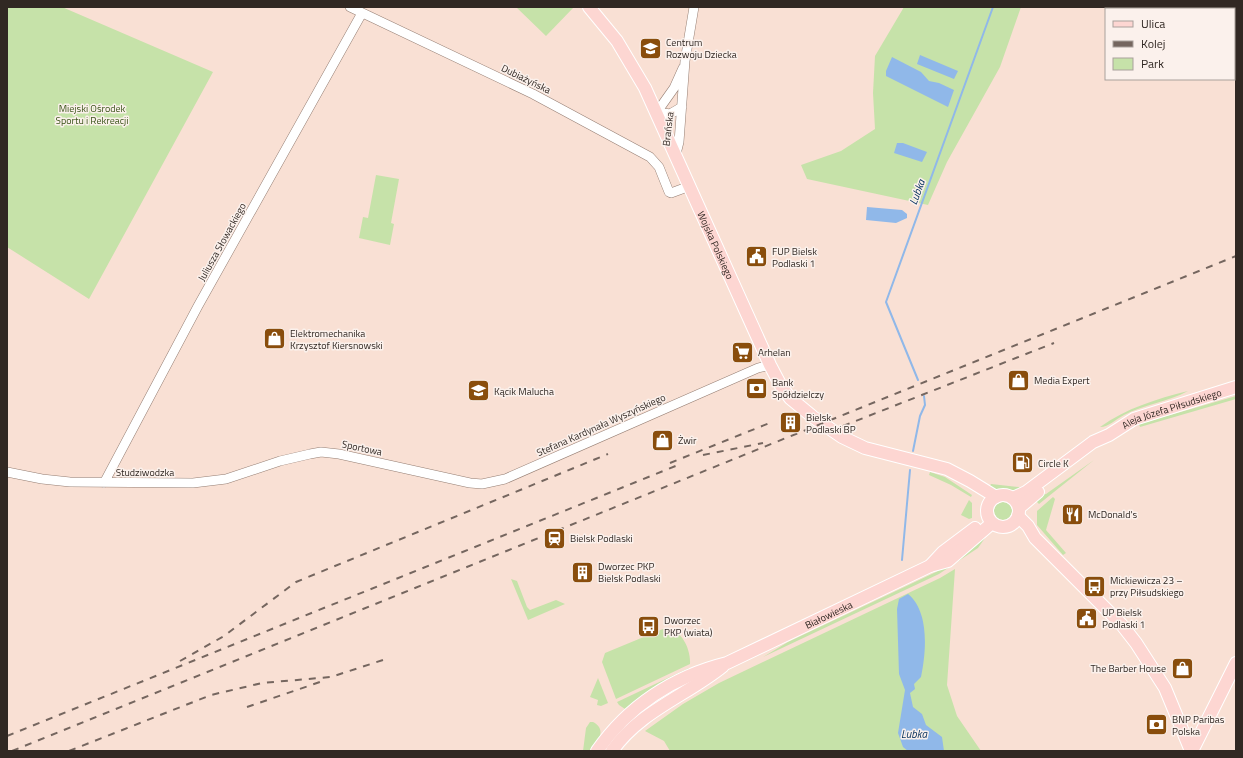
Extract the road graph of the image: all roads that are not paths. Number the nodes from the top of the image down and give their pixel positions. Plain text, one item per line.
1 (350, 7) edge
2 (589, 7) edge
3 (694, 7) edge
4 (362, 13) junction
5 (685, 61) junction
6 (649, 96) junction
7 (666, 98) junction
8 (682, 107) junction
9 (657, 112) junction
10 (676, 154) junction
11 (690, 186) junction
12 (770, 365) junction
13 (1236, 388) edge
14 (280, 461) joint
15 (7, 472) edge
16 (438, 476) joint
17 (104, 483) junction
18 (991, 510) junction
19 (1015, 512) junction
20 (727, 663) junction
21 (1236, 663) edge
22 (597, 751) edge
23 (612, 751) edge
24 (1191, 751) edge

1 - 4 street, Dubiażyńska
2 - 6 main road, Wojska Polskiego
3 - 5 street, Brańska
4 - 11 street, Dubiażyńska
4 - 17 street, Juliusza Słowackiego
5 - 7 street, Brańska
5 - 8 street, Brańska
6 - 7 street
6 - 9 main road, Wojska Polskiego
7 - 9 street, Brańska
8 - 9 street, Brańska
8 - 10 street, Brańska
9 - 10 main road, Wojska Polskiego
10 - 11 main road, Wojska Polskiego
11 - 12 main road, Wojska Polskiego
12 - 16 street, Stefana Kardynała Wyszyńskiego
12 - 18 main road, Wojska Polskiego
13 - 19 main road, Aleja Józefa Piłsudskiego
14 - 16 street, Sportowa
14 - 17 street, Studziwodzka
15 - 17 street, Studziwodzka
18 - 19 main road
18 - 19 main road
18 - 20 main road, Białowieska
19 - 24 main road
20 - 22 main road, Białowieska
20 - 23 main road, Białowieska
21 - 24 main road

